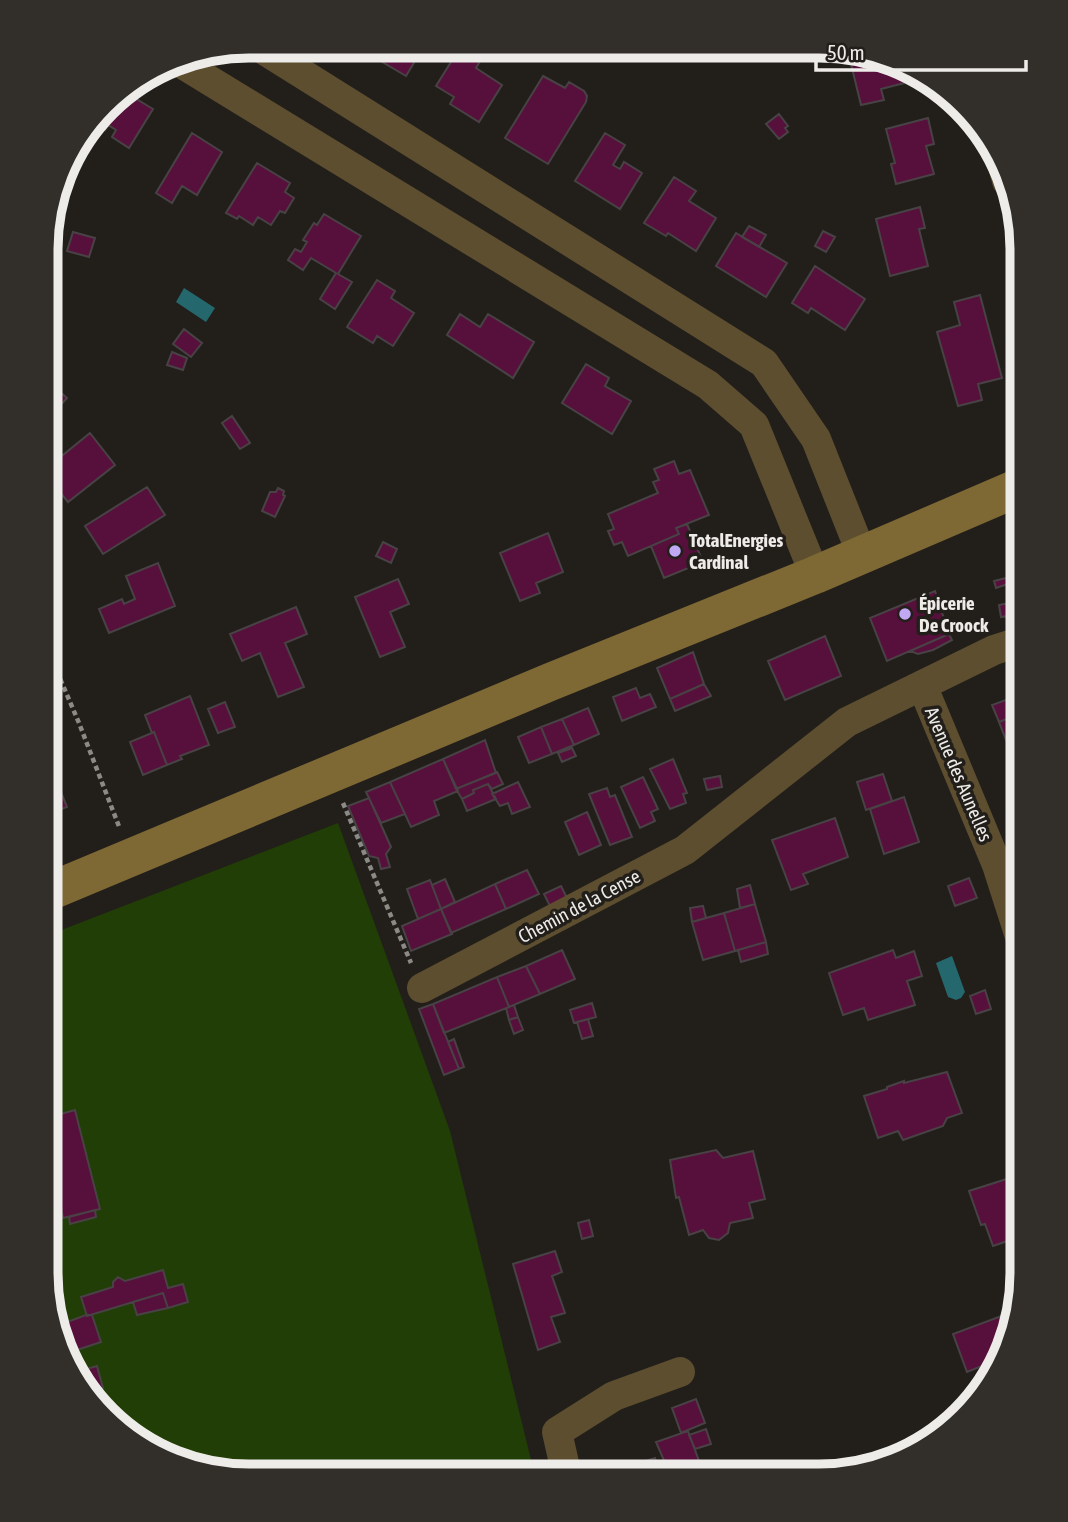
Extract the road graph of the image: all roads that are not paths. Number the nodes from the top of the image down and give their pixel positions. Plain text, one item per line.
1 (277, 58) edge
2 (188, 68) edge
3 (1010, 491) edge
4 (862, 555) junction
5 (815, 575) junction
6 (1010, 644) edge
7 (922, 685) junction
8 (58, 888) edge
9 (1010, 906) edge
10 (422, 988) road end
11 (680, 1372) dead end
12 (564, 1464) edge

1 - 4 street
2 - 5 street
3 - 4 main road
4 - 5 main road
5 - 8 main road
6 - 7 street, Chemin de la Cense
7 - 9 street, Avenue des Aunelles
7 - 10 street, Chemin de la Cense
11 - 12 street

